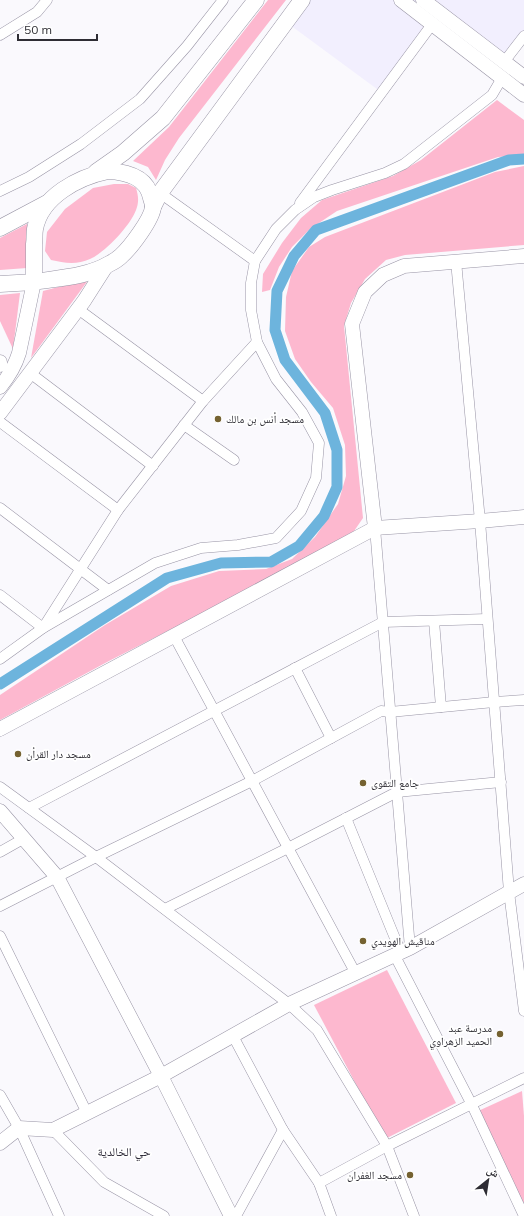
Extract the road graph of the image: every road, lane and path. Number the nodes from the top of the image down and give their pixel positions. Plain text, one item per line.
1 (47, 0) edge
2 (223, 0) edge
3 (256, 0) edge
4 (302, 0) edge
5 (401, 0) edge
6 (423, 0) edge
7 (433, 23) junction
8 (0, 35) edge
9 (522, 43) edge
10 (504, 62) junction
11 (524, 76) edge
12 (502, 78) junction
13 (524, 95) edge
14 (91, 175) junction
15 (0, 191) edge
16 (160, 192) junction
17 (47, 204) junction
18 (153, 207) junction
19 (295, 210) junction
20 (0, 228) edge
21 (524, 256) edge
22 (456, 261) junction
23 (255, 262) junction
24 (107, 265) junction
25 (34, 282) junction
26 (0, 284) edge
27 (78, 309) junction
28 (257, 342) junction
29 (0, 362) edge
30 (0, 365) edge
31 (30, 373) junction
32 (0, 387) edge
33 (203, 402) junction
34 (0, 413) edge
35 (0, 422) edge
36 (184, 425) junction
37 (234, 460) dead end
38 (153, 466) junction
39 (0, 508) edge
40 (118, 510) junction
41 (524, 517) edge
42 (480, 521) junction
43 (374, 528) junction
44 (80, 568) junction
45 (108, 590) junction
46 (0, 595) edge
47 (487, 619) junction
48 (434, 621) junction
49 (383, 622) junction
50 (42, 628) junction
51 (174, 636) junction
52 (0, 659) edge
53 (295, 668) junction
54 (524, 700) edge
55 (494, 702) junction
56 (441, 707) junction
57 (215, 710) junction
58 (390, 712) junction
59 (0, 729) edge
60 (331, 738) junction
61 (252, 781) junction
62 (501, 782) junction
63 (0, 787) edge
64 (397, 792) junction
65 (29, 808) junction
66 (0, 811) edge
67 (346, 818) junction
68 (23, 839) junction
69 (288, 848) junction
70 (0, 852) edge
71 (96, 857) junction
72 (57, 877) junction
73 (524, 884) edge
74 (509, 892) junction
75 (0, 906) edge
76 (165, 909) junction
77 (0, 936) edge
78 (402, 953) junction
79 (356, 974) junction
80 (289, 1004) junction
81 (524, 1011) edge
82 (233, 1036) junction
83 (161, 1076) junction
84 (524, 1078) edge
85 (0, 1095) edge
86 (471, 1103) junction
87 (87, 1114) junction
88 (19, 1128) junction
89 (53, 1130) junction
90 (283, 1130) junction
91 (0, 1143) edge
92 (387, 1146) junction
93 (319, 1183) junction
94 (59, 1216) edge
95 (164, 1216) edge
96 (232, 1216) edge
97 (236, 1216) edge
98 (331, 1216) edge
99 (414, 1216) edge
100 (524, 1216) edge

1 - 8 street
2 - 15 street
3 - 14 main road
4 - 16 main road
5 - 7 main road
6 - 10 main road
7 - 12 main road
7 - 19 street
9 - 10 street
10 - 11 main road
12 - 13 main road
12 - 19 street
14 - 17 main road
14 - 18 main road
16 - 18 main road
16 - 23 street
17 - 20 main road
17 - 25 main road
18 - 24 main road
19 - 23 street
21 - 22 main road
22 - 42 street
22 - 43 main road
23 - 28 street
24 - 25 main road
24 - 27 main road
25 - 26 main road
25 - 32 main road
27 - 31 main road
27 - 33 street
28 - 33 street
28 - 45 street
29 - 30 main road
31 - 34 main road
31 - 38 street
33 - 36 street
35 - 40 street
36 - 37 street
36 - 38 street
38 - 40 street
39 - 44 street
40 - 44 street
41 - 42 main road
42 - 43 main road
42 - 47 street
43 - 49 street
43 - 51 main road
44 - 45 street
44 - 50 street
45 - 50 street
46 - 50 street
47 - 48 street
47 - 55 street
48 - 49 street
48 - 56 street
49 - 53 street
49 - 58 street
50 - 52 street
51 - 57 street
51 - 59 main road
53 - 57 street
53 - 60 street
54 - 55 street
55 - 56 street
55 - 62 street
56 - 58 street
57 - 61 street
57 - 65 street
58 - 60 street
58 - 64 street
60 - 61 street
61 - 69 street
61 - 71 street
62 - 64 street
62 - 74 street
63 - 65 street
64 - 67 street
64 - 78 street
65 - 71 street
66 - 68 main road
67 - 69 street
67 - 78 street
68 - 70 street
68 - 72 main road
69 - 76 street
69 - 79 street
71 - 72 street
71 - 76 street
72 - 75 street
72 - 83 main road
73 - 74 main road
74 - 78 main road
74 - 81 street
76 - 80 street
77 - 87 street
78 - 79 main road
78 - 86 street
79 - 80 main road
80 - 82 main road
80 - 92 street
82 - 83 main road
82 - 90 street
83 - 87 main road
83 - 96 main road
84 - 86 street
85 - 88 street
86 - 92 street
86 - 100 street
87 - 89 main road
88 - 89 main road
88 - 91 main road
88 - 94 street
89 - 95 street
90 - 93 street
90 - 97 street
92 - 93 street
92 - 99 street
93 - 98 street

